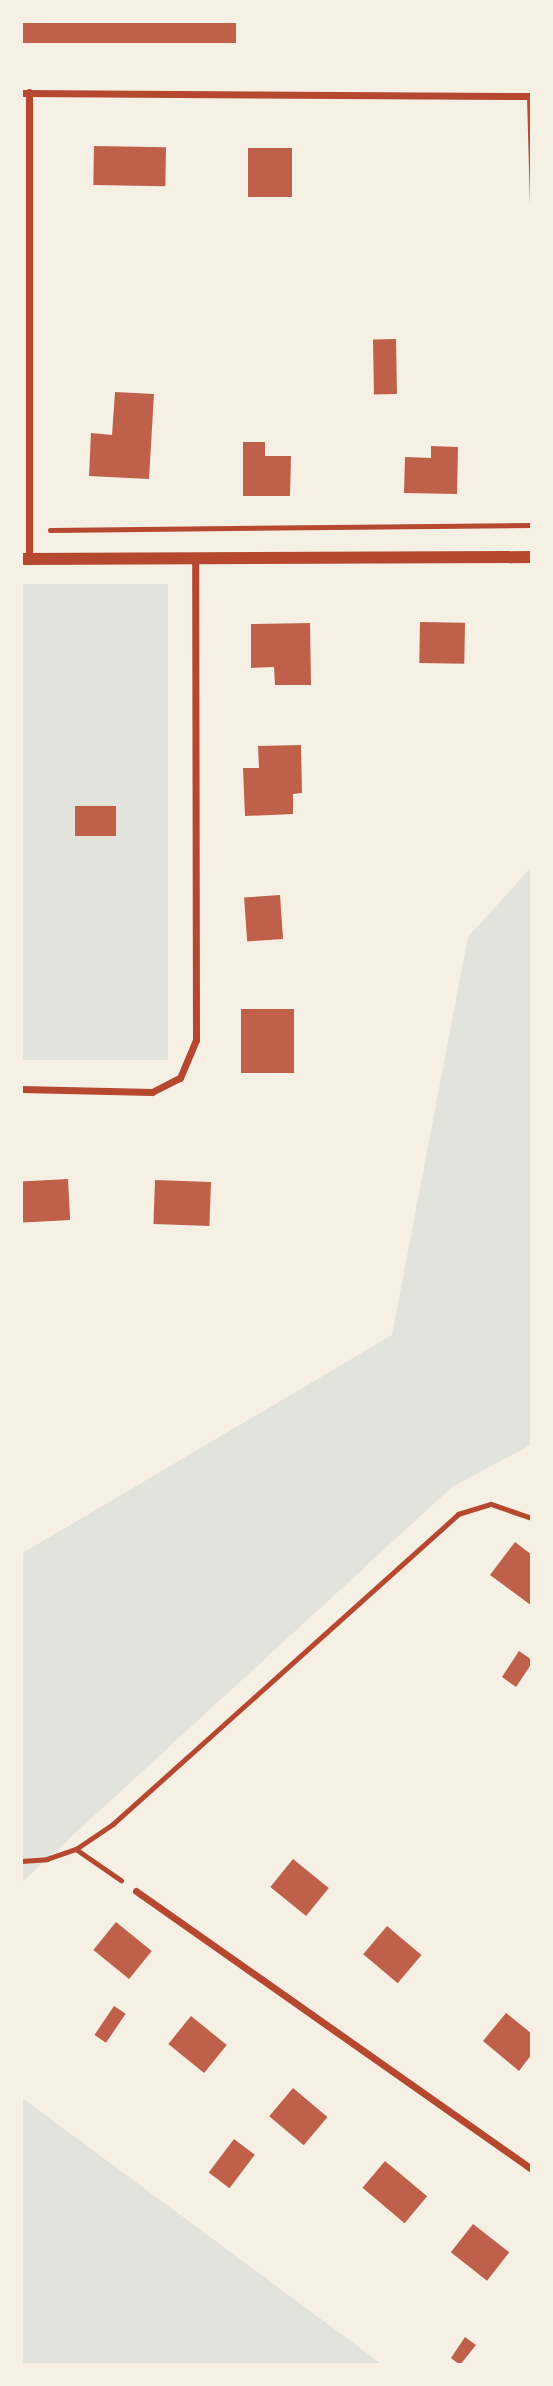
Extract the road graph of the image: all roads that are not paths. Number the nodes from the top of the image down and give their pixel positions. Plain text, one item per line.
1 (25, 92) edge
2 (531, 96) edge
3 (532, 204) edge
4 (532, 557) edge
5 (25, 559) edge
6 (195, 561) junction
7 (21, 1089) edge
8 (136, 1891) road end
9 (532, 2169) edge

1 - 2 street
1 - 5 street
2 - 3 lane
4 - 6 street
5 - 6 street
6 - 7 street
8 - 9 street

